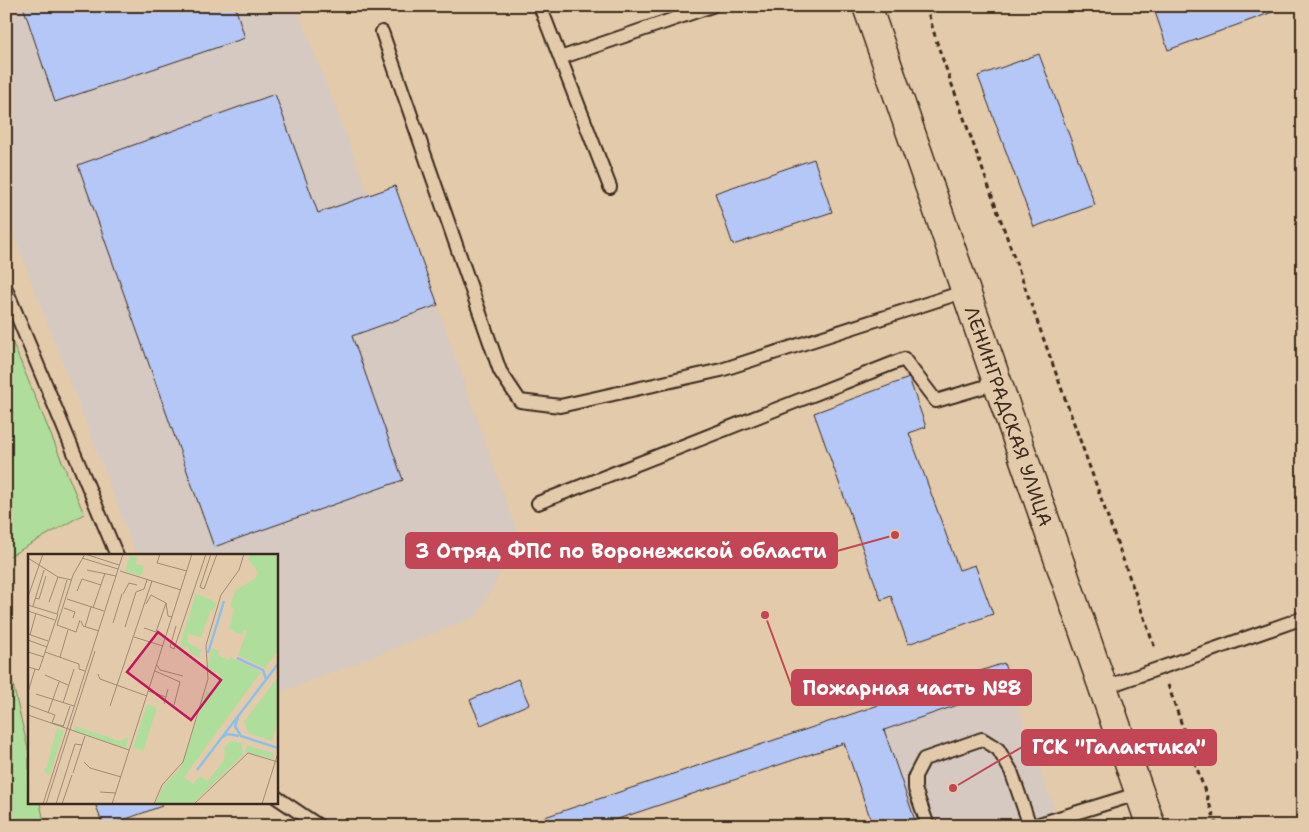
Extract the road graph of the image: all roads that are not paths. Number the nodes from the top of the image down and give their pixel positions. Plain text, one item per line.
1 (540, 6) edge
2 (712, 6) edge
3 (867, 6) edge
4 (382, 32) dead end
5 (560, 58) junction
6 (610, 187) dead end
7 (6, 289) edge
8 (966, 291) junction
9 (997, 383) junction
10 (538, 503) dead end
11 (116, 554) edge
12 (1303, 618) edge
13 (1103, 688) junction
14 (1140, 793) junction
15 (278, 798) edge
16 (319, 826) edge
17 (928, 826) edge
18 (1031, 826) edge
19 (1151, 826) edge

1 - 5 lane
2 - 5 lane
3 - 8 main road, ЛЕНИНГРАДСКАЯ УЛИЦА
4 - 8 lane
5 - 6 lane
7 - 11 lane
8 - 9 main road, ЛЕНИНГРАДСКАЯ УЛИЦА
9 - 10 lane
9 - 13 main road, ЛЕНИНГРАДСКАЯ УЛИЦА
12 - 13 lane
13 - 14 main road, ЛЕНИНГРАДСКАЯ УЛИЦА
14 - 18 lane
14 - 19 main road, ЛЕНИНГРАДСКАЯ УЛИЦА
15 - 16 lane
17 - 18 lane

